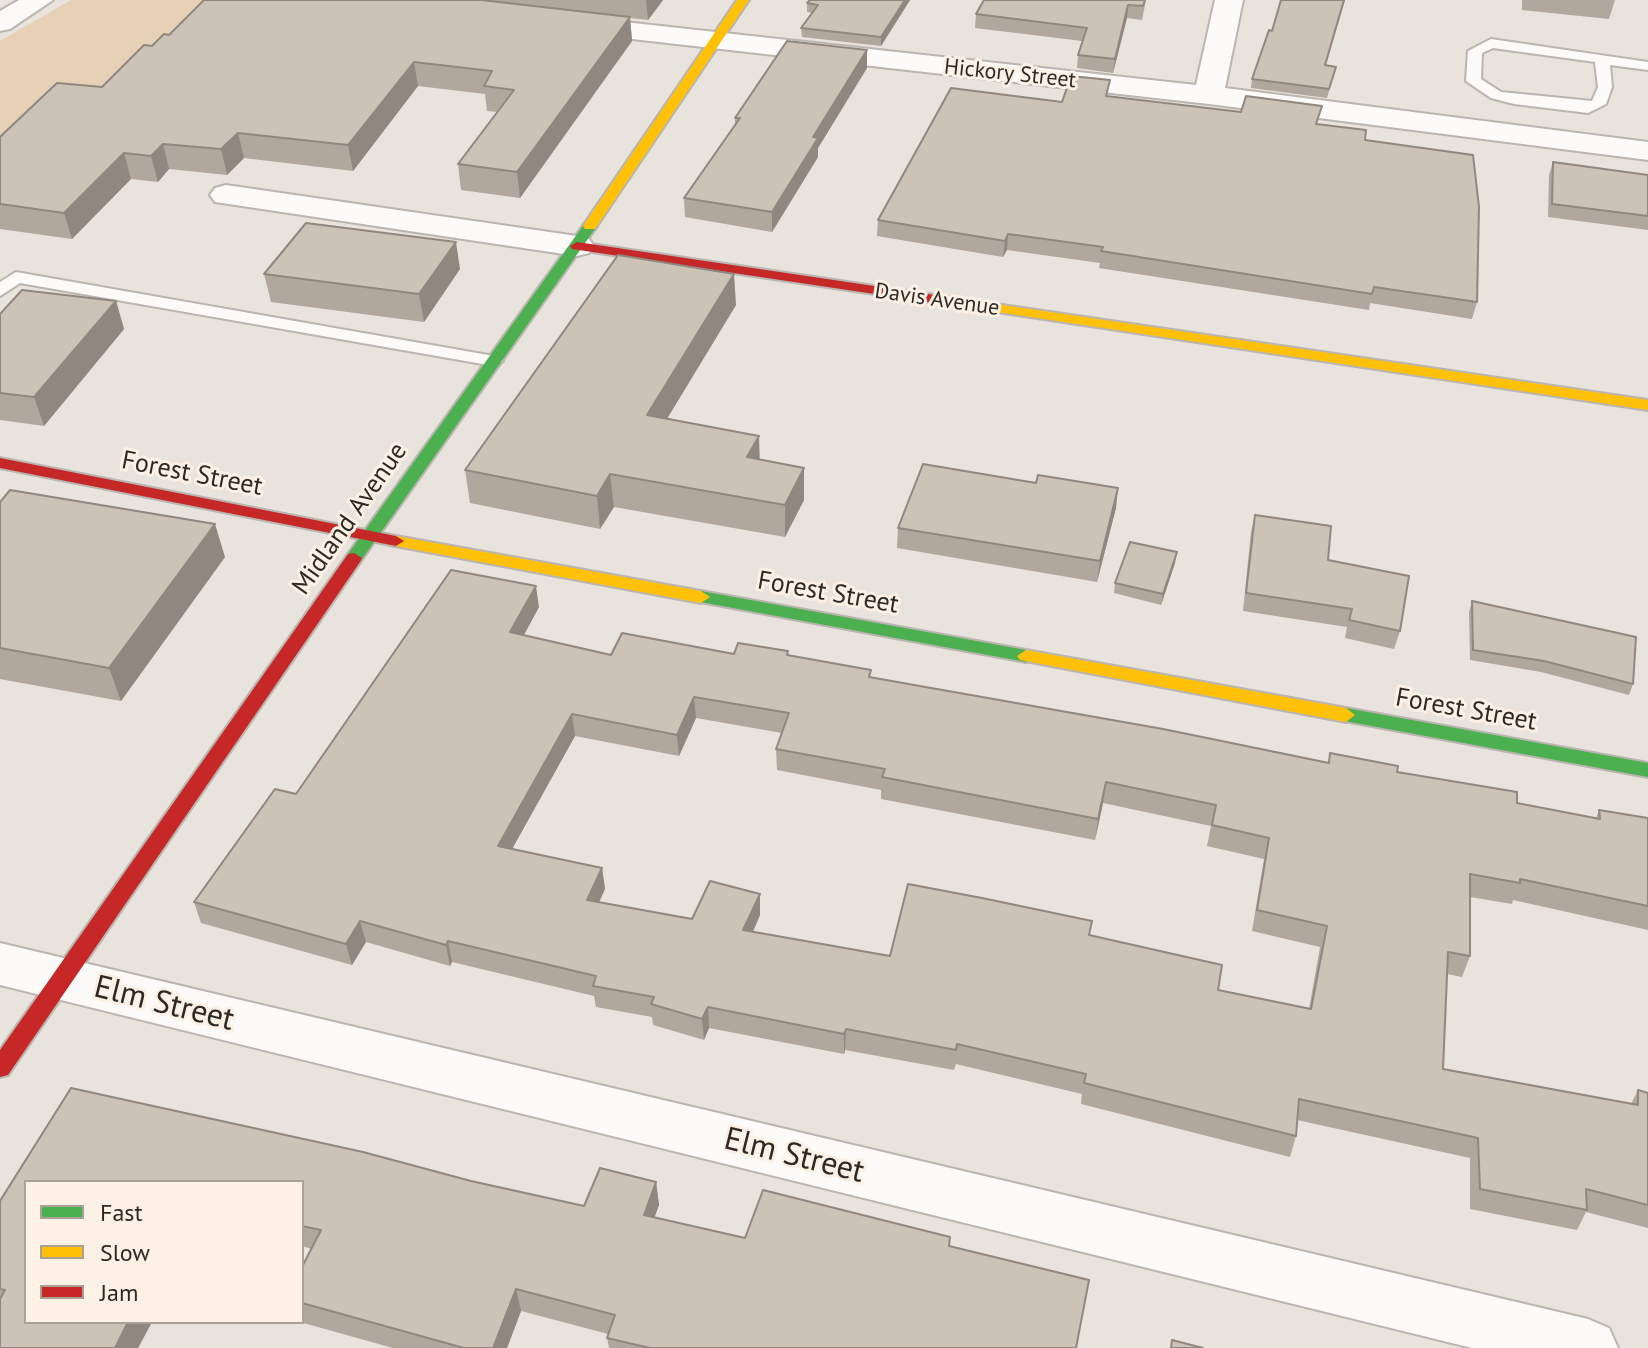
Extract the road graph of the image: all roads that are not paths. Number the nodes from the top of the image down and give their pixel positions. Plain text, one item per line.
1 (39, 0) edge
2 (743, 0) edge
3 (1229, 0) edge
4 (544, 21) edge
5 (0, 23) edge
6 (716, 41) junction
7 (1602, 59) junction
8 (1648, 66) edge
9 (1209, 95) junction
10 (1648, 151) edge
11 (226, 195) dead end
12 (577, 246) junction
13 (0, 291) edge
14 (494, 361) junction
15 (1648, 405) edge
16 (0, 463) edge
17 (369, 536) junction
18 (1648, 770) edge
19 (0, 964) edge
20 (61, 979) junction
21 (0, 1068) edge
22 (1588, 1348) edge

1 - 5 street
2 - 6 street, Midland Avenue
3 - 9 street
4 - 6 street, Hickory Street
6 - 9 street, Hickory Street
6 - 12 street, Midland Avenue
7 - 7 lane
7 - 8 lane
9 - 10 street, Hickory Street
11 - 12 street, Davis Avenue
12 - 14 street, Midland Avenue
12 - 15 street, Davis Avenue
13 - 14 lane
14 - 17 street, Midland Avenue
16 - 17 street, Forest Street
17 - 18 street, Forest Street
17 - 20 street, Midland Avenue
19 - 20 street, Elm Street
20 - 21 street, Midland Avenue
20 - 22 street, Elm Street

